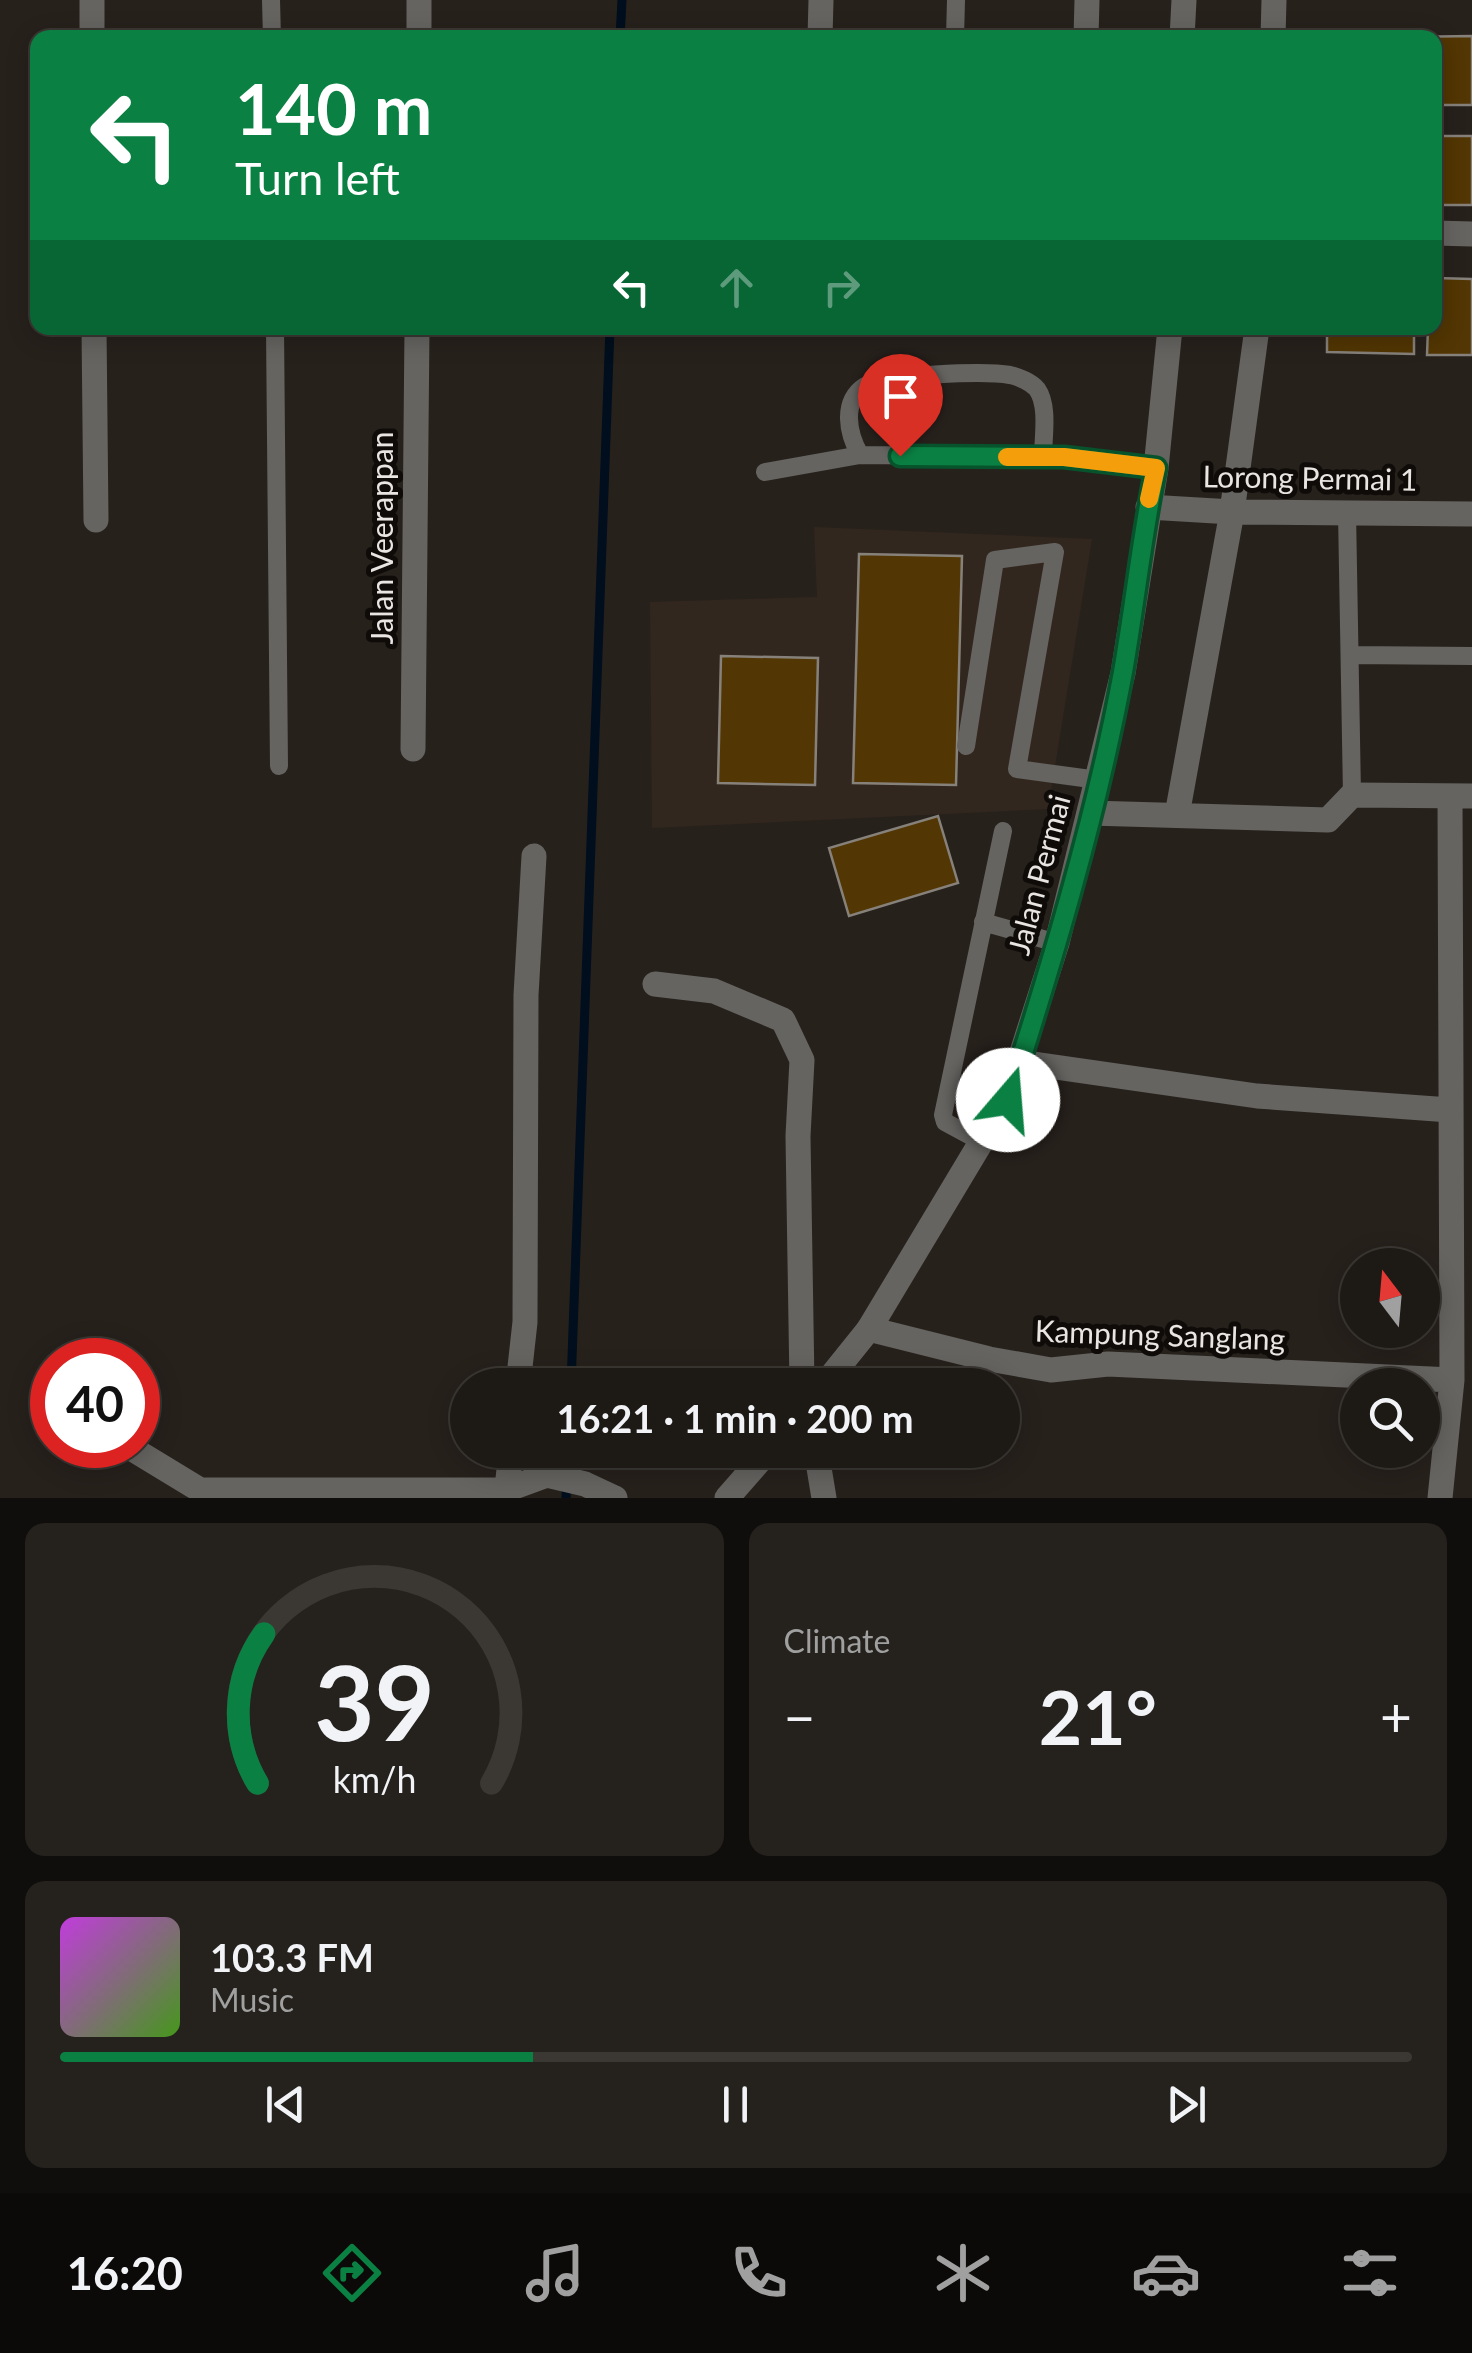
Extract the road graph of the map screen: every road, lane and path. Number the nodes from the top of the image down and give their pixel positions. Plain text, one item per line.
1 (92, 0) edge
2 (271, 0) edge
3 (419, 0) edge
4 (821, 0) edge
5 (956, 0) edge
6 (1087, 0) edge
7 (1184, 0) edge
8 (1274, 0) edge
9 (92, 30) edge
10 (272, 30) edge
11 (419, 30) edge
12 (820, 30) edge
13 (955, 30) edge
14 (1086, 30) edge
15 (1182, 30) edge
16 (1273, 30) edge
17 (1442, 233) edge
18 (1472, 234) edge
19 (94, 335) edge
20 (275, 335) edge
21 (417, 335) edge
22 (1169, 335) edge
23 (1257, 335) edge
24 (860, 455) junction
25 (1043, 457) junction
26 (1156, 468) junction
27 (764, 472) dead end
28 (1148, 507) junction
29 (1232, 512) junction
30 (1347, 512) junction
31 (1472, 514) edge
32 (96, 520) dead end
33 (1350, 655) junction
34 (1472, 656) edge
35 (966, 746) dead end
36 (414, 749) dead end
37 (279, 766) dead end
38 (1098, 780) junction
39 (1352, 795) junction
40 (1461, 796) edge
41 (1090, 813) junction
42 (1177, 815) junction
43 (1003, 831) dead end
44 (534, 856) dead end
45 (983, 922) junction
46 (1057, 943) junction
47 (655, 984) dead end
48 (1020, 1062) junction
49 (1450, 1110) junction
50 (982, 1142) junction
51 (870, 1329) junction
52 (1462, 1348) edge
53 (520, 1368) edge
54 (802, 1368) edge
55 (838, 1368) edge
56 (1452, 1380) junction
57 (160, 1466) edge
58 (509, 1468) edge
59 (753, 1468) edge
60 (819, 1468) edge
61 (506, 1494) edge
62 (615, 1498) edge
63 (727, 1498) edge
64 (824, 1498) edge
65 (1440, 1498) edge

1 - 9 street
2 - 10 lane
3 - 11 street
4 - 12 street
5 - 13 lane
6 - 14 street
7 - 15 street
8 - 16 street
17 - 18 street
19 - 32 street
20 - 37 lane
21 - 36 street, Jalan Veerappan
22 - 26 street, Jalan Permai
23 - 29 street
24 - 25 lane
24 - 25 lane
24 - 27 lane
25 - 26 lane
26 - 28 street, Jalan Permai
28 - 29 street, Lorong Permai 1
28 - 38 street, Jalan Permai
29 - 30 street, Lorong Permai 1
29 - 42 street
30 - 31 street, Lorong Permai 1
30 - 33 lane
33 - 34 lane
33 - 39 lane
35 - 38 lane
38 - 41 street, Jalan Permai
39 - 40 street
39 - 42 street
40 - 49 street
41 - 42 street
41 - 46 street, Jalan Permai
43 - 45 lane
44 - 53 street
45 - 46 lane
45 - 50 lane
46 - 48 street, Jalan Permai
47 - 54 street
48 - 49 street
48 - 50 street, Jalan Permai
49 - 52 street
50 - 51 street, Jalan Permai
51 - 55 street, Jalan Permai
51 - 56 street, Kampung Sanglang
52 - 56 street
56 - 65 street
57 - 61 street
58 - 61 street
59 - 63 street
60 - 64 street
61 - 62 street

